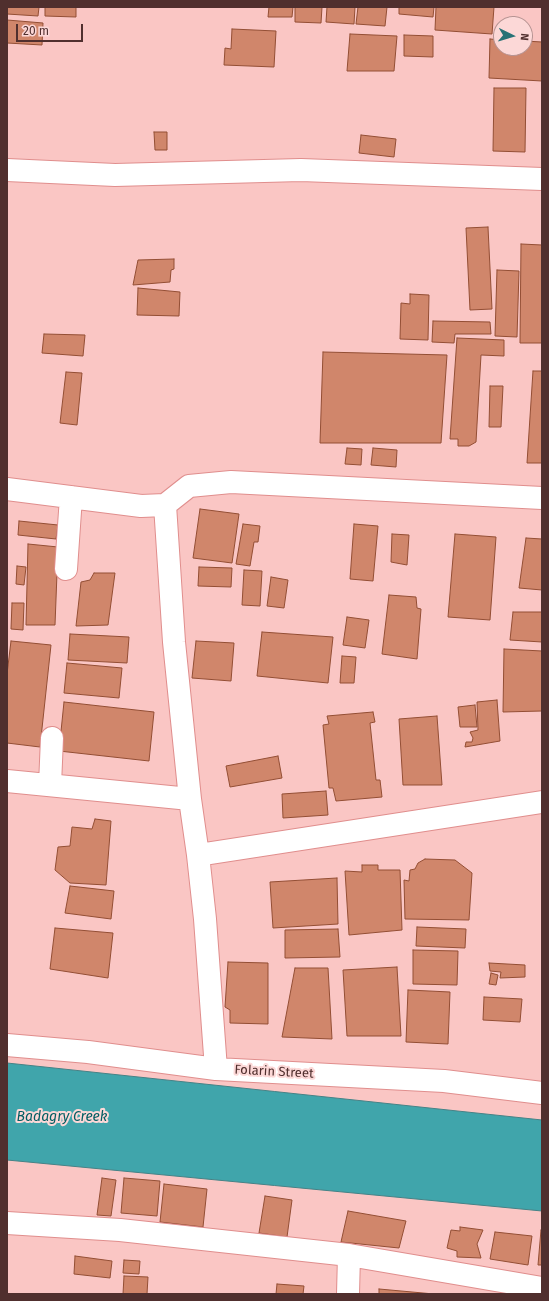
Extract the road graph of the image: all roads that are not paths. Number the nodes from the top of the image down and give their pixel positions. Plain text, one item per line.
1 (7, 170) edge
2 (542, 179) edge
3 (7, 489) edge
4 (70, 497) junction
5 (542, 498) edge
6 (166, 505) junction
7 (66, 569) dead end
8 (52, 738) dead end
9 (7, 781) edge
10 (50, 785) junction
11 (190, 799) junction
12 (542, 802) edge
13 (198, 854) junction
14 (7, 1045) edge
15 (216, 1069) junction
16 (542, 1093) edge
17 (7, 1223) edge
18 (349, 1255) junction
19 (542, 1288) edge
20 (348, 1294) edge

1 - 2 street
3 - 4 street
4 - 6 street
4 - 7 street
5 - 6 street
6 - 11 street
8 - 10 street
9 - 10 street
10 - 11 street
11 - 13 street
12 - 13 street
13 - 15 street
14 - 15 street, Folarin Street
15 - 16 street, Folarin Street
17 - 18 street
18 - 19 street
18 - 20 street

